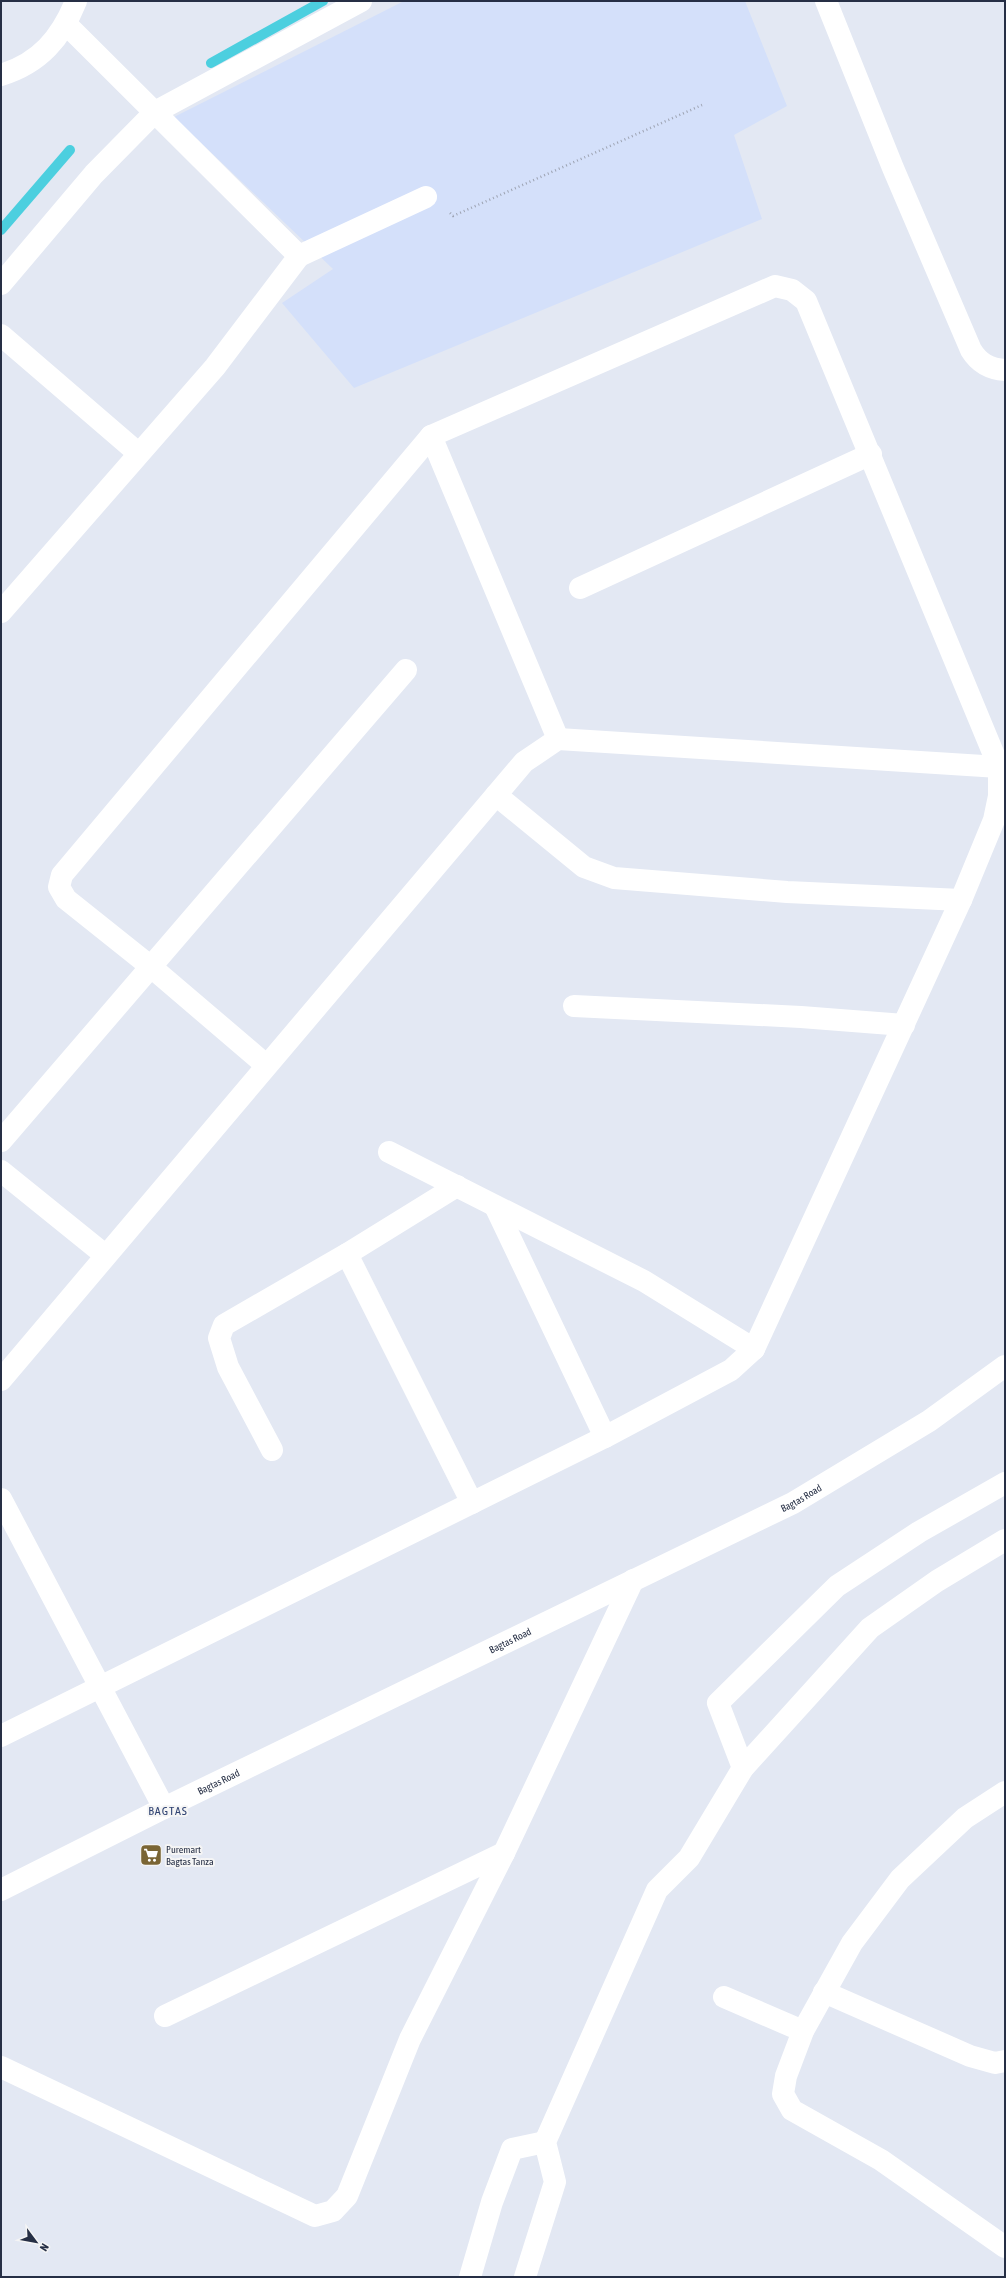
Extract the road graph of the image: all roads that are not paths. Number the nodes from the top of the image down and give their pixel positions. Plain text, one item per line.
1 (76, 1) edge
2 (361, 1) edge
3 (826, 1) edge
4 (67, 25) junction
5 (1, 75) edge
6 (155, 112) junction
7 (426, 197) road end
8 (299, 256) junction
9 (1, 284) edge
10 (1, 335) edge
11 (1005, 370) edge
12 (431, 436) junction
13 (138, 453) junction
14 (870, 454) junction
15 (580, 588) dead end
16 (1, 612) edge
17 (406, 670) dead end
18 (558, 739) junction
19 (999, 767) junction
20 (496, 795) junction
21 (961, 900) junction
22 (150, 966) junction
23 (574, 1006) dead end
24 (904, 1025) junction
25 (266, 1065) junction
26 (1, 1141) edge
27 (389, 1152) dead end
28 (1, 1171) edge
29 (457, 1186) junction
30 (495, 1206) junction
31 (346, 1254) junction
32 (105, 1255) junction
33 (754, 1348) junction
34 (1005, 1366) edge
35 (1, 1380) edge
36 (605, 1437) junction
37 (272, 1450) dead end
38 (1005, 1483) edge
39 (1, 1499) edge
40 (472, 1503) junction
41 (1005, 1540) edge
42 (633, 1580) junction
43 (99, 1688) junction
44 (1, 1736) edge
45 (743, 1768) junction
46 (1005, 1792) edge
47 (164, 1808) junction
48 (504, 1853) junction
49 (1, 1890) edge
50 (824, 1992) junction
51 (724, 1997) dead end
52 (165, 2016) dead end
53 (803, 2031) junction
54 (1005, 2061) edge
55 (1, 2067) edge
56 (545, 2142) junction
57 (1005, 2247) edge
58 (470, 2277) edge
59 (525, 2277) edge

1 - 4 street
2 - 6 street
3 - 11 street
4 - 5 street
4 - 6 street
6 - 8 street
6 - 9 street
7 - 8 street
8 - 13 street
10 - 13 street
12 - 14 street
12 - 18 street
12 - 22 street
13 - 16 street
14 - 15 street
14 - 19 street
17 - 22 street
18 - 19 street
18 - 20 street
19 - 21 street
20 - 21 street
20 - 25 street
21 - 24 street
22 - 25 street
22 - 26 street
23 - 24 street
24 - 33 street
25 - 32 street
27 - 29 street
28 - 32 street
29 - 30 street
29 - 31 street
30 - 33 street
30 - 36 street
31 - 37 street
31 - 40 street
32 - 35 street
33 - 36 street
34 - 42 street, Bagtas Road
36 - 40 street
38 - 45 street
39 - 43 street
40 - 43 street
41 - 45 street
42 - 47 street, Bagtas Road
42 - 48 street
43 - 44 street
43 - 47 street
45 - 56 street
46 - 50 street
47 - 49 street, Bagtas Road
48 - 52 street
48 - 55 street
50 - 53 street
50 - 54 street
51 - 53 street
53 - 57 street
56 - 58 street
56 - 59 street

